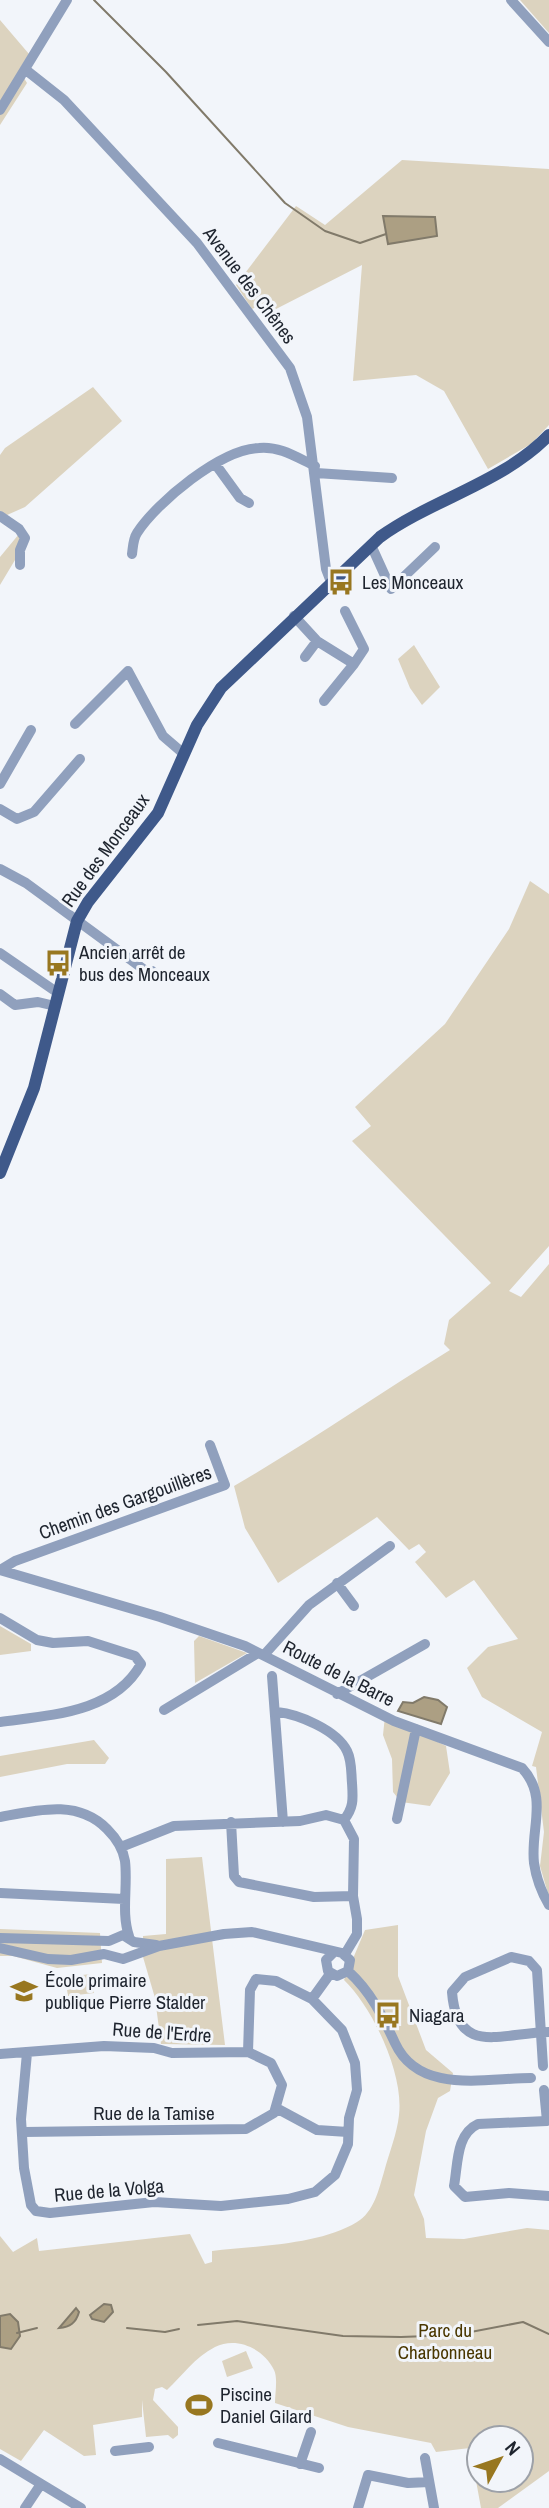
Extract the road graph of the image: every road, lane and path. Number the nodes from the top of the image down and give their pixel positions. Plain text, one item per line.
1 (67, 0) edge
2 (511, 0) edge
3 (549, 42) edge
4 (27, 68) junction
5 (0, 110) edge
6 (549, 435) edge
7 (216, 465) junction
8 (315, 469) junction
9 (392, 478) dead end
10 (249, 503) dead end
11 (0, 516) edge
12 (376, 541) junction
13 (435, 547) dead end
14 (132, 554) dead end
15 (20, 565) dead end
16 (331, 582) junction
17 (345, 611) dead end
18 (294, 616) junction
19 (317, 641) junction
20 (305, 657) dead end
21 (354, 664) junction
22 (324, 701) dead end
23 (75, 724) dead end
24 (32, 730) dead end
25 (184, 754) junction
26 (80, 759) dead end
27 (0, 784) edge
28 (0, 809) edge
29 (0, 869) edge
30 (77, 921) junction
31 (0, 953) edge
32 (152, 971) dead end
33 (0, 994) edge
34 (57, 999) junction
35 (0, 1172) edge
36 (210, 1445) dead end
37 (390, 1546) dead end
38 (0, 1570) edge
39 (337, 1583) junction
40 (354, 1606) dead end
41 (0, 1618) edge
42 (425, 1644) dead end
43 (261, 1654) junction
44 (272, 1676) dead end
45 (337, 1694) junction
46 (164, 1710) dead end
47 (276, 1712) junction
48 (0, 1722) edge
49 (416, 1729) junction
50 (0, 1817) edge
51 (397, 1819) dead end
52 (344, 1820) junction
53 (232, 1822) junction
54 (283, 1822) junction
55 (121, 1847) junction
56 (0, 1893) edge
57 (353, 1896) junction
58 (124, 1899) junction
59 (549, 1905) edge
60 (0, 1938) edge
61 (126, 1941) junction
62 (0, 1948) edge
63 (345, 1954) junction
64 (115, 1956) junction
65 (330, 1957) junction
66 (348, 1971) junction
67 (330, 1974) junction
68 (312, 1999) junction
69 (545, 2032) edge
70 (248, 2052) junction
71 (27, 2053) junction
72 (0, 2054) edge
73 (546, 2067) edge
74 (531, 2078) junction
75 (546, 2089) edge
76 (278, 2109) junction
77 (548, 2121) edge
78 (24, 2132) junction
79 (348, 2132) junction
80 (549, 2196) edge
81 (311, 2432) dead end
82 (218, 2443) dead end
83 (149, 2447) dead end
84 (115, 2451) dead end
85 (425, 2458) dead end
86 (0, 2459) edge
87 (300, 2464) junction
88 (319, 2468) dead end
89 (429, 2482) junction
90 (41, 2484) junction
91 (25, 2508) edge
92 (81, 2508) edge
93 (358, 2508) edge
94 (434, 2508) edge

1 - 4 street
2 - 3 street
4 - 5 street
4 - 8 street, Avenue des Chênes
6 - 12 main road, Rue des Monceaux
7 - 8 street
7 - 10 street
7 - 14 street
8 - 9 street
8 - 16 street, Avenue des Chênes
11 - 15 street
12 - 13 street
12 - 16 main road, Rue des Monceaux
16 - 18 main road, Rue des Monceaux
17 - 21 street
18 - 19 street
18 - 25 main road, Rue des Monceaux
19 - 20 street
19 - 21 street
21 - 22 street
23 - 25 street
24 - 27 street
25 - 30 main road, Rue des Monceaux
26 - 28 street
29 - 30 street
30 - 32 street
30 - 34 main road, Rue des Monceaux
31 - 34 street
33 - 34 street
34 - 35 main road, Rue des Monceaux
36 - 38 street, Chemin des Gargouillères
37 - 39 street
38 - 43 street, Route de la Barre
39 - 40 street
39 - 43 street
41 - 48 street
42 - 45 street
43 - 45 street, Route de la Barre
43 - 46 street
44 - 47 street
45 - 49 street, Route de la Barre
47 - 52 street
47 - 54 street
49 - 51 street
49 - 59 street, Route de la Barre
50 - 55 street
52 - 54 street
52 - 57 street
53 - 54 street
53 - 55 street
53 - 57 street
55 - 58 street
56 - 58 street
57 - 63 street
58 - 61 street
60 - 61 street
61 - 64 street
61 - 64 street
61 - 65 street
62 - 64 street
63 - 65 street
63 - 66 street
65 - 67 street
66 - 67 street
66 - 74 street
67 - 68 street
68 - 70 street, Rue de la Volga
68 - 79 street, Rue de la Volga
69 - 69 street
69 - 73 street
70 - 71 street, Rue de l'Erdre
70 - 76 street
71 - 72 street, Rue de l'Erdre
71 - 78 street, Rue de la Volga
73 - 74 street
74 - 75 street
75 - 77 street
76 - 78 street, Rue de la Tamise
76 - 79 street
77 - 80 street
78 - 79 street, Rue de la Volga
81 - 87 street
82 - 87 street
83 - 84 street
85 - 89 street
86 - 90 street
87 - 88 street
89 - 93 street
89 - 94 street
90 - 91 street
90 - 92 street

